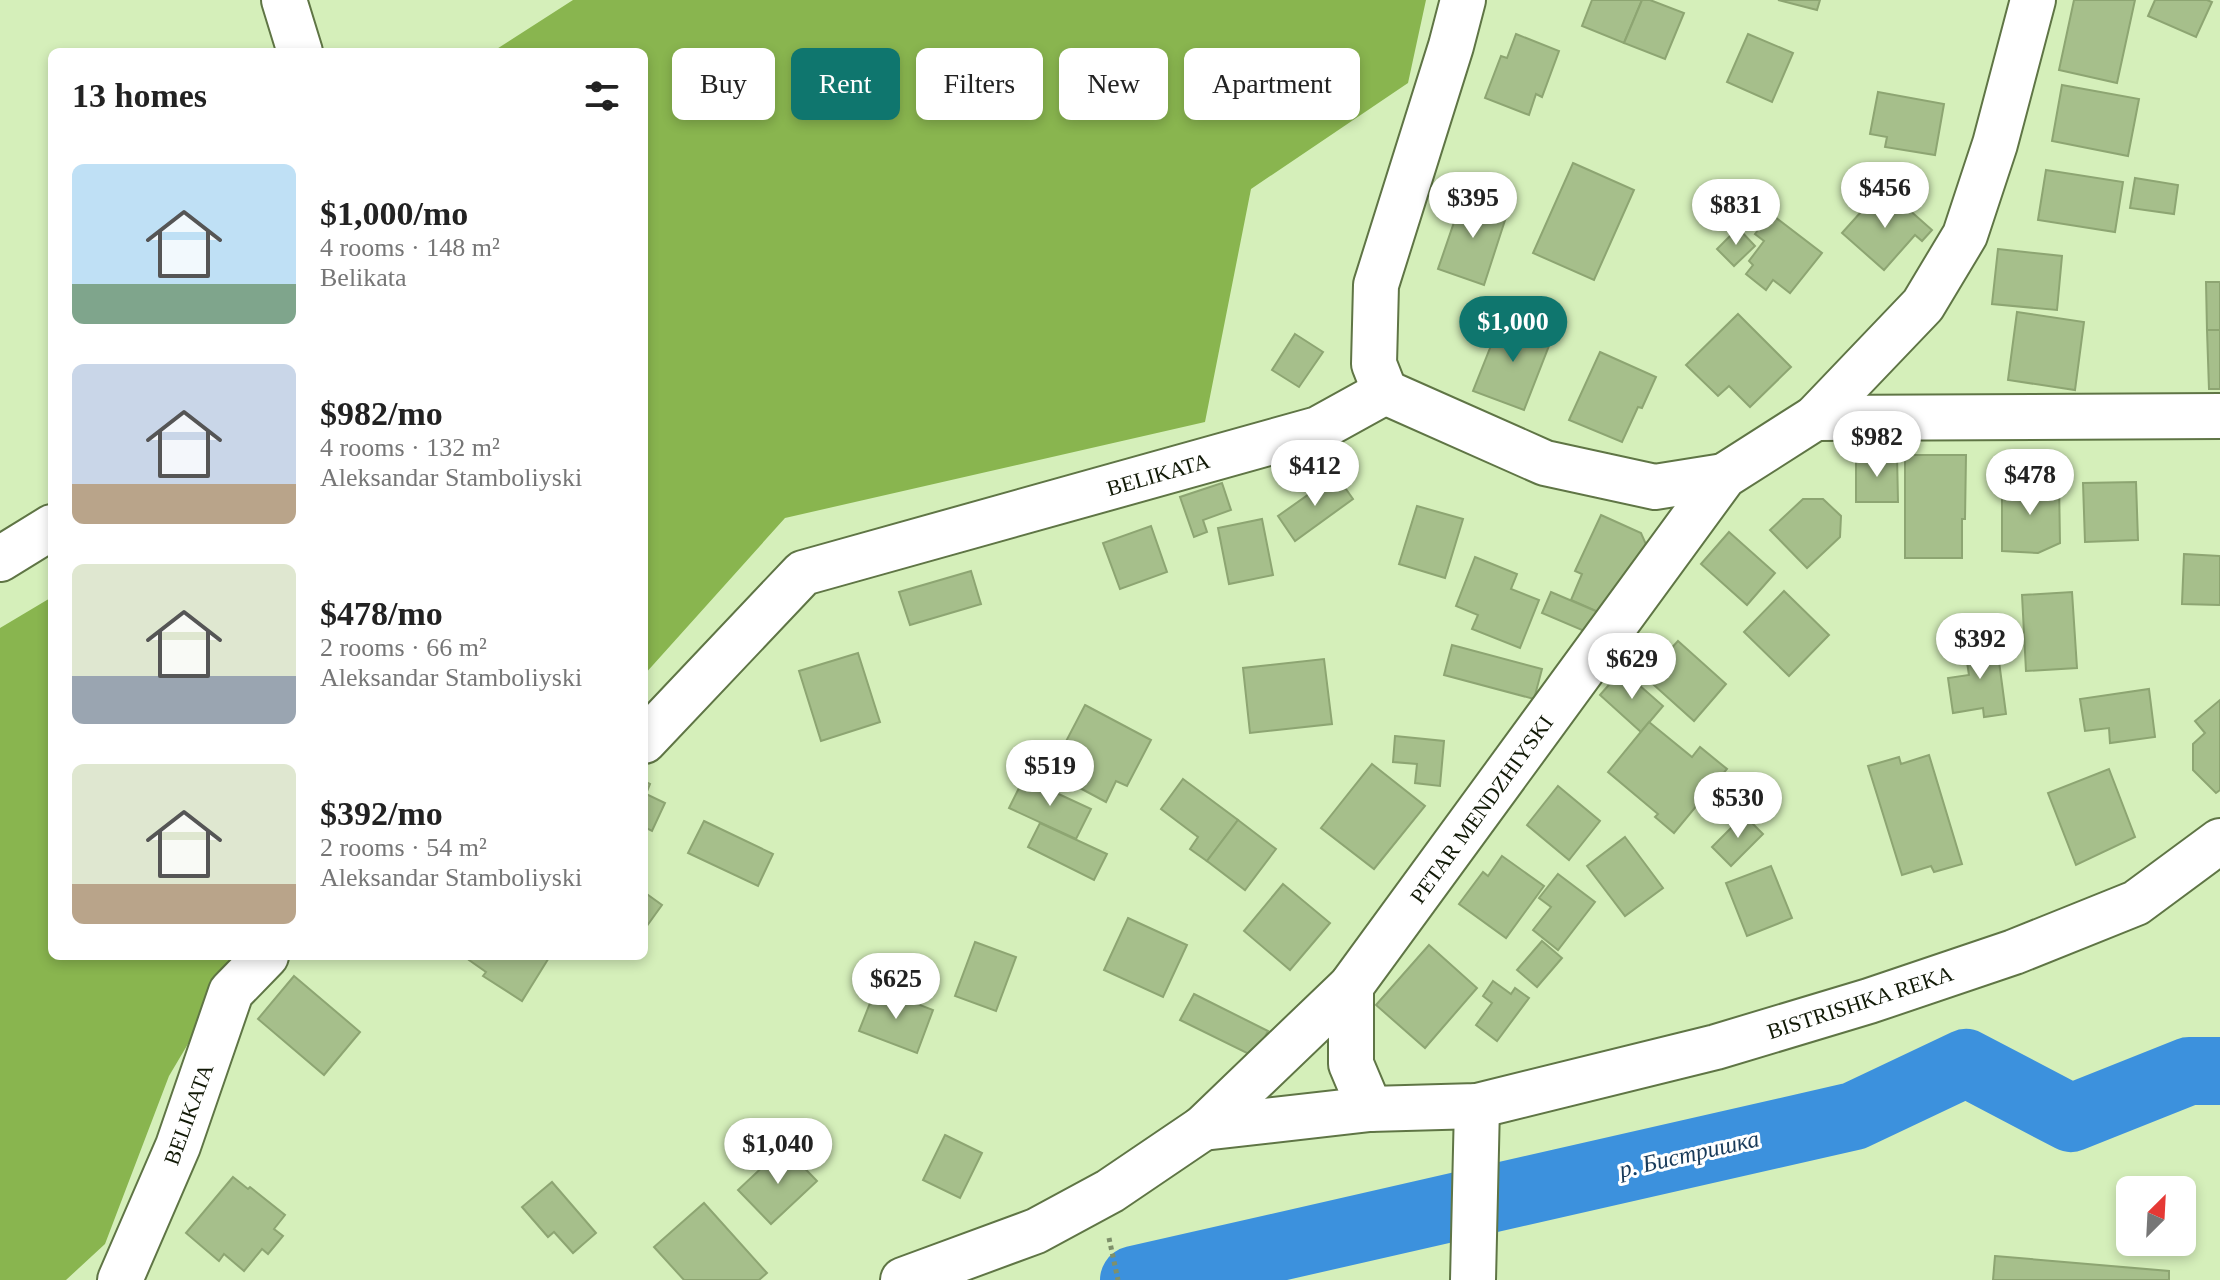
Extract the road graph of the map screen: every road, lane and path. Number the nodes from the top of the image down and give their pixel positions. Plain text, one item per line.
1 (284, 0) edge
2 (1463, 0) edge
3 (2033, 0) edge
4 (299, 48) edge
5 (1385, 392) junction
6 (2220, 416) edge
7 (1815, 418) junction
8 (1724, 476) junction
9 (48, 529) edge
10 (0, 559) edge
11 (648, 737) edge
12 (2220, 841) edge
13 (262, 960) edge
14 (1351, 986) junction
15 (1477, 1106) junction
16 (1370, 1109) junction
17 (1203, 1128) junction
18 (1113, 1247) dead end
19 (120, 1280) edge
20 (903, 1280) edge
21 (1118, 1280) edge
22 (1473, 1280) edge

1 - 4 street
2 - 5 street
3 - 7 street, PETAR MENDZHIYSKI
5 - 8 street
5 - 11 street, BELIKATA
6 - 7 street
7 - 8 street, PETAR MENDZHIYSKI
8 - 14 street, PETAR MENDZHIYSKI
9 - 10 street
12 - 15 street, BISTRISHKA REKA
13 - 19 street, BELIKATA
14 - 16 street
14 - 17 street, PETAR MENDZHIYSKI
15 - 16 street, BISTRISHKA REKA
15 - 22 street
16 - 17 street, BISTRISHKA REKA
17 - 20 street, PETAR MENDZHIYSKI
18 - 21 path

